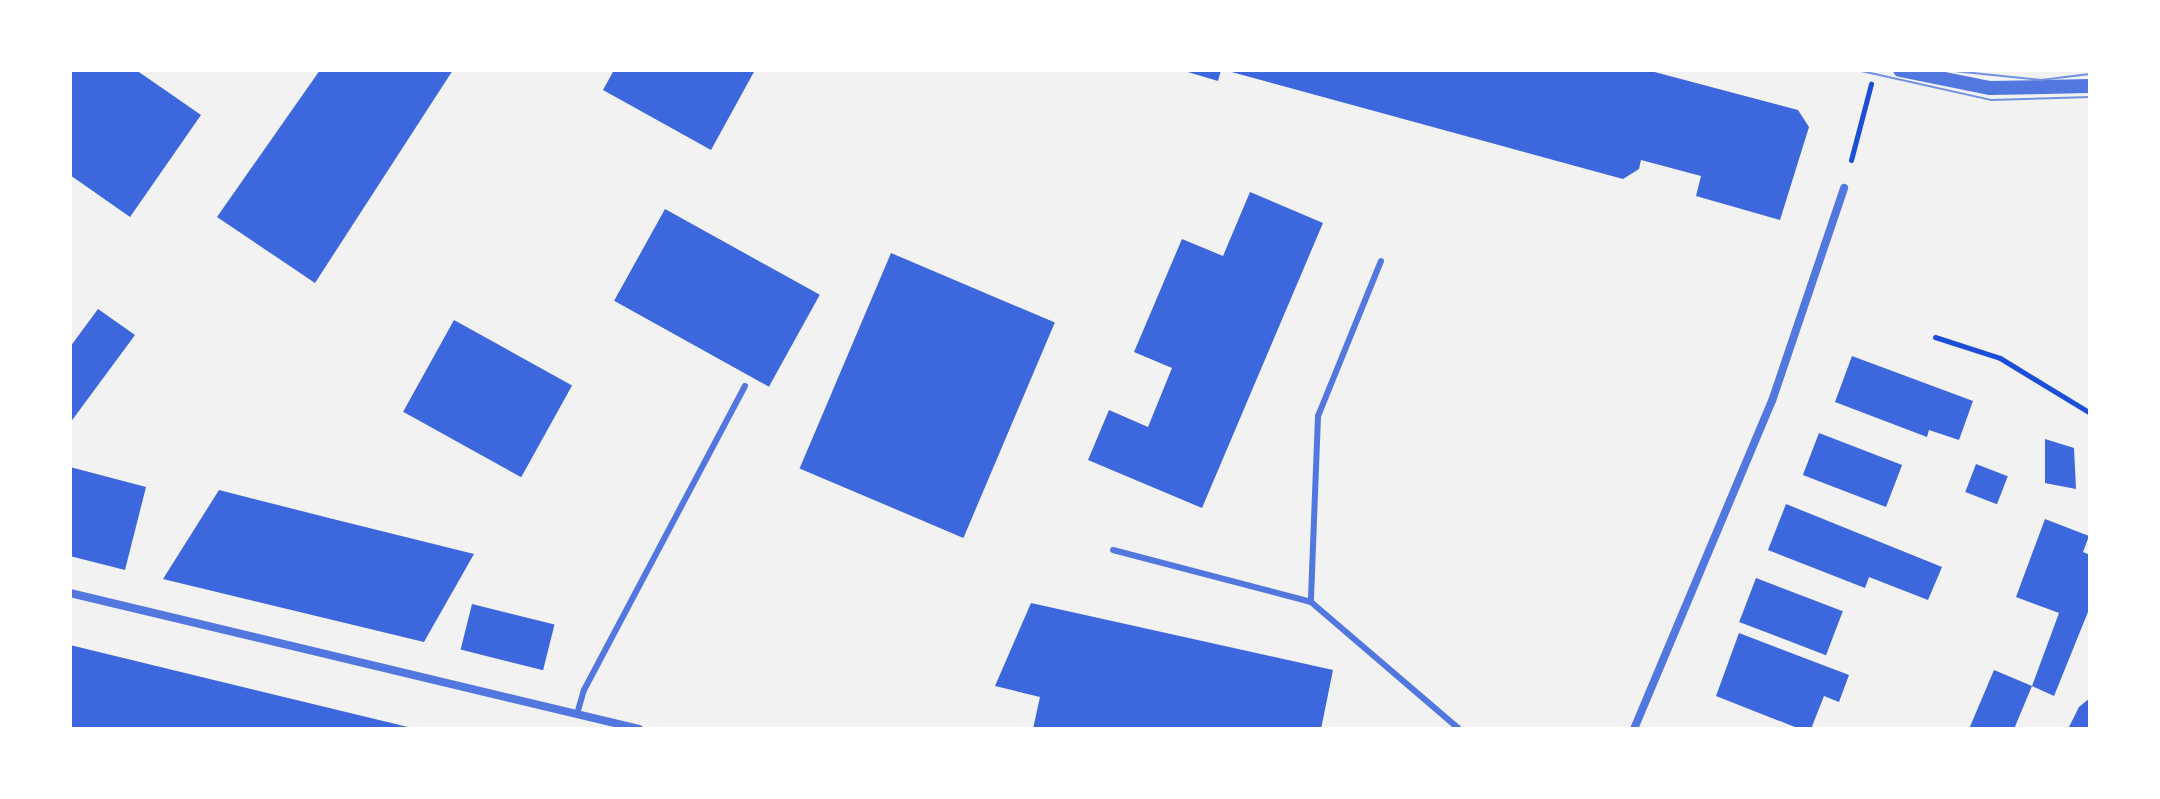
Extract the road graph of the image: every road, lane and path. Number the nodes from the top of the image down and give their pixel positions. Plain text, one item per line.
1 (1902, 70) edge
2 (1874, 74) dead end
3 (2090, 86) edge
4 (1844, 188) joint
5 (1381, 261) dead end
6 (1935, 337) dead end
7 (745, 386) dead end
8 (2090, 413) edge
9 (1113, 550) dead end
10 (70, 593) edge
11 (1311, 602) junction
12 (577, 714) junction
13 (639, 729) edge
14 (1459, 729) edge
15 (1634, 729) edge

1 - 3 street
2 - 4 path
4 - 15 street
5 - 11 lane
6 - 8 path
7 - 12 lane
9 - 11 lane
10 - 12 street
11 - 14 lane
12 - 13 street

